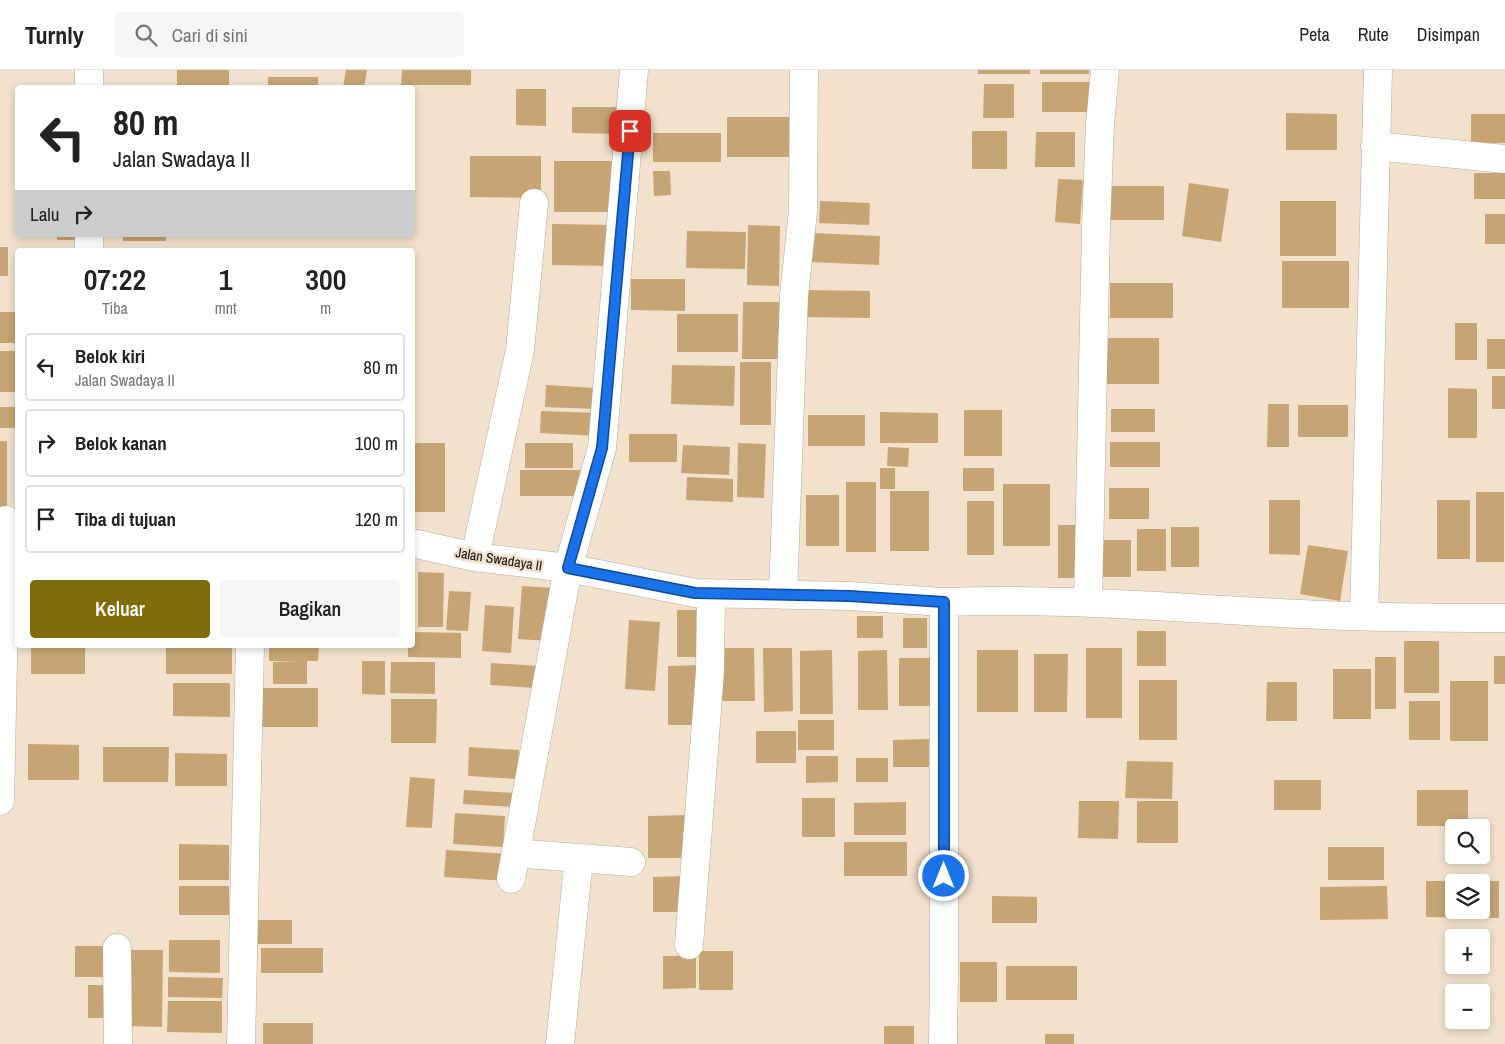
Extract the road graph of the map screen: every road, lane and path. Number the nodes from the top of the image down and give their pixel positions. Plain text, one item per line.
1 (89, 70) edge
2 (634, 70) edge
3 (804, 70) edge
4 (1105, 70) edge
5 (1378, 70) edge
6 (89, 85) edge
7 (1375, 146) junction
8 (1505, 159) edge
9 (534, 203) dead end
10 (8, 520) edge
11 (415, 544) edge
12 (480, 557) junction
13 (568, 568) junction
14 (711, 593) junction
15 (784, 595) junction
16 (944, 602) junction
17 (1088, 602) junction
18 (1364, 616) junction
19 (1505, 618) edge
20 (250, 648) edge
21 (0, 801) edge
22 (527, 854) dead end
23 (579, 858) junction
24 (631, 862) dead end
25 (511, 880) dead end
26 (689, 945) dead end
27 (117, 948) dead end
28 (118, 1044) edge
29 (241, 1044) edge
30 (560, 1044) edge
31 (943, 1044) edge

1 - 6 street
2 - 13 street
3 - 15 street
4 - 17 street
5 - 7 street
7 - 8 street
7 - 18 street
9 - 12 street
10 - 21 street
11 - 12 street, Jalan Swadaya II
12 - 13 street, Jalan Swadaya II
13 - 14 street, Jalan Swadaya II
13 - 25 street
14 - 15 street, Jalan Swadaya II
14 - 26 street
15 - 16 street, Jalan Swadaya II
16 - 17 street, Jalan Swadaya II
16 - 31 street
17 - 18 street, Jalan Swadaya II
18 - 19 street, Jalan Swadaya II
20 - 29 street
22 - 23 street
23 - 24 street
23 - 30 street
27 - 28 street

